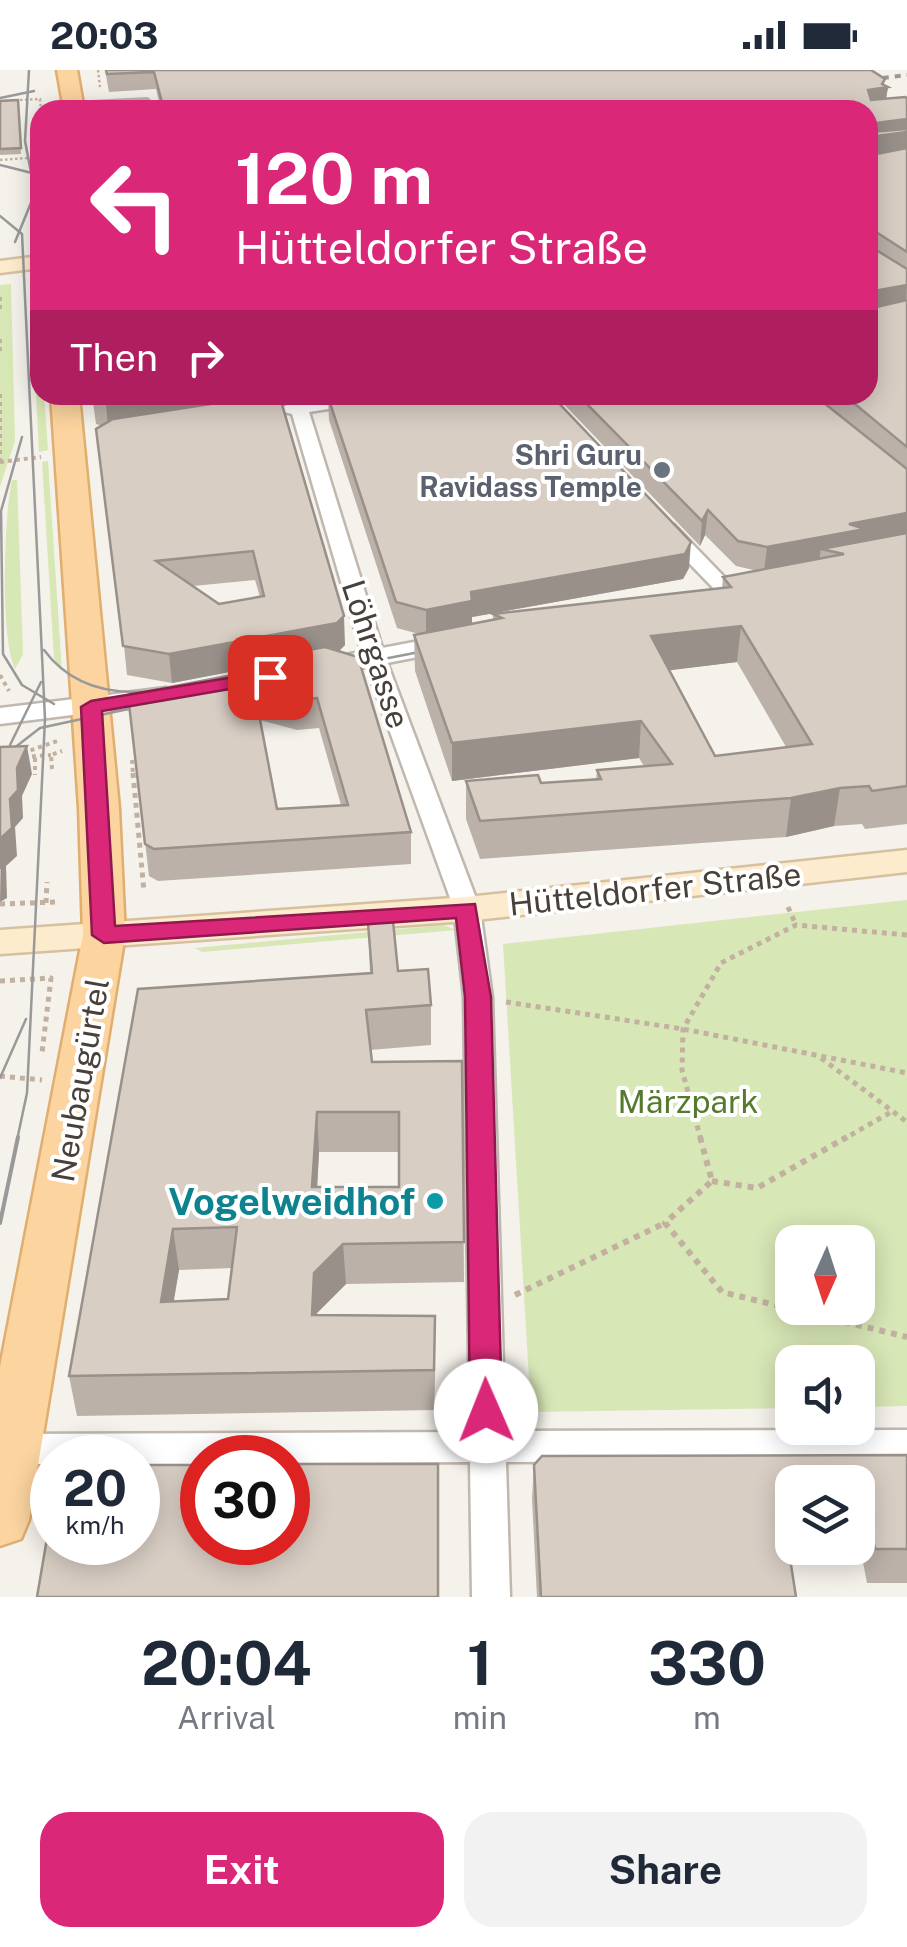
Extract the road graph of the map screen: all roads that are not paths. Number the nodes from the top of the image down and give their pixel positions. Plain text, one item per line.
1 (68, 70) edge
2 (73, 100) edge
3 (30, 263) edge
4 (0, 267) edge
5 (68, 405) edge
6 (287, 405) edge
7 (297, 405) edge
8 (260, 414) edge
9 (646, 506) edge
10 (735, 588) joint
11 (686, 598) edge
12 (492, 635) edge
13 (374, 657) junction
14 (297, 672) edge
15 (186, 693) edge
16 (5, 705) edge
17 (91, 707) junction
18 (907, 861) edge
19 (466, 910) junction
20 (104, 935) junction
21 (0, 942) edge
22 (907, 1445) edge
23 (487, 1448) junction
24 (6, 1452) edge
25 (0, 1520) edge
26 (491, 1597) edge

1 - 2 main road
3 - 4 main road
5 - 17 main road, Neubaugürtel
6 - 8 street
7 - 13 street, Löhrgasse
9 - 10 street
10 - 11 street
12 - 13 street
13 - 14 street
13 - 19 street, Löhrgasse
15 - 17 street
16 - 17 street
17 - 20 main road, Neubaugürtel
18 - 19 main road, Hütteldorfer Straße
19 - 20 main road, Hütteldorfer Straße
19 - 23 street, Löhrgasse
20 - 21 main road, Hütteldorfer Straße
20 - 24 main road, Neubaugürtel
22 - 23 street
23 - 24 street
23 - 26 street, Löhrgasse
24 - 25 main road, Neubaugürtel

